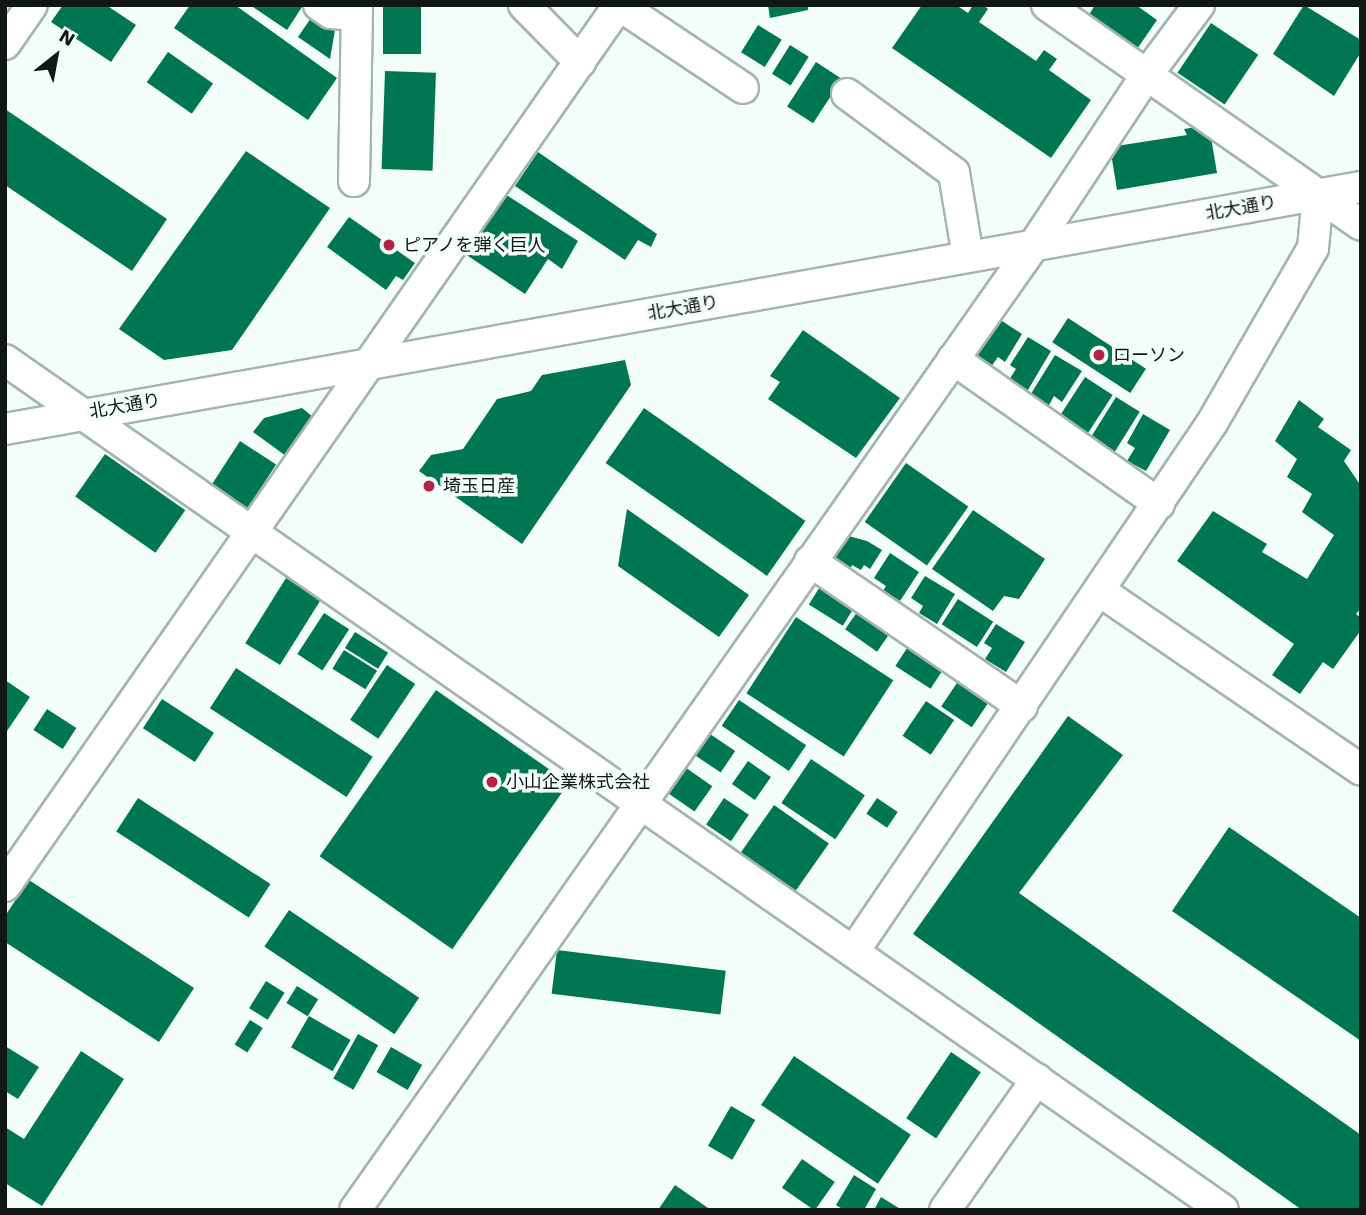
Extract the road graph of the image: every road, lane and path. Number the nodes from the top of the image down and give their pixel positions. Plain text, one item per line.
1 (33, 5) edge
2 (319, 5) edge
3 (524, 5) edge
4 (619, 5) edge
5 (1047, 5) edge
6 (1199, 5) edge
7 (356, 10) edge
8 (5, 44) edge
9 (580, 62) junction
10 (1146, 76) junction
11 (743, 89) dead end
12 (847, 94) dead end
13 (354, 181) dead end
14 (1361, 187) edge
15 (1318, 195) junction
16 (1361, 225) edge
17 (1034, 245) junction
18 (968, 257) junction
19 (953, 359) junction
20 (5, 360) edge
21 (369, 364) junction
22 (82, 414) junction
23 (5, 429) edge
24 (1159, 504) junction
25 (252, 534) junction
26 (810, 561) junction
27 (1100, 591) junction
28 (1021, 706) junction
29 (1361, 770) edge
30 (639, 803) junction
31 (5, 886) edge
32 (854, 951) junction
33 (1037, 1079) junction
34 (355, 1210) edge
35 (945, 1210) edge
36 (1223, 1210) edge

1 - 8 street
2 - 7 street
3 - 9 street
4 - 9 street
4 - 11 street
5 - 10 street
6 - 10 street
7 - 13 street
9 - 21 street
10 - 15 street
10 - 17 street
12 - 18 street
14 - 15 street, 北大通り
15 - 16 street
15 - 17 street, 北大通り
15 - 24 street
17 - 18 street, 北大通り
17 - 19 street
18 - 21 street, 北大通り
19 - 24 street
19 - 26 street
20 - 22 street
21 - 22 street, 北大通り
21 - 25 street
22 - 23 street, 北大通り
22 - 25 street
24 - 27 street
25 - 30 street
25 - 31 street
26 - 28 street
26 - 30 street
27 - 28 street
27 - 29 street
28 - 32 street
30 - 32 street
30 - 34 street
32 - 33 street
33 - 35 street
33 - 36 street

